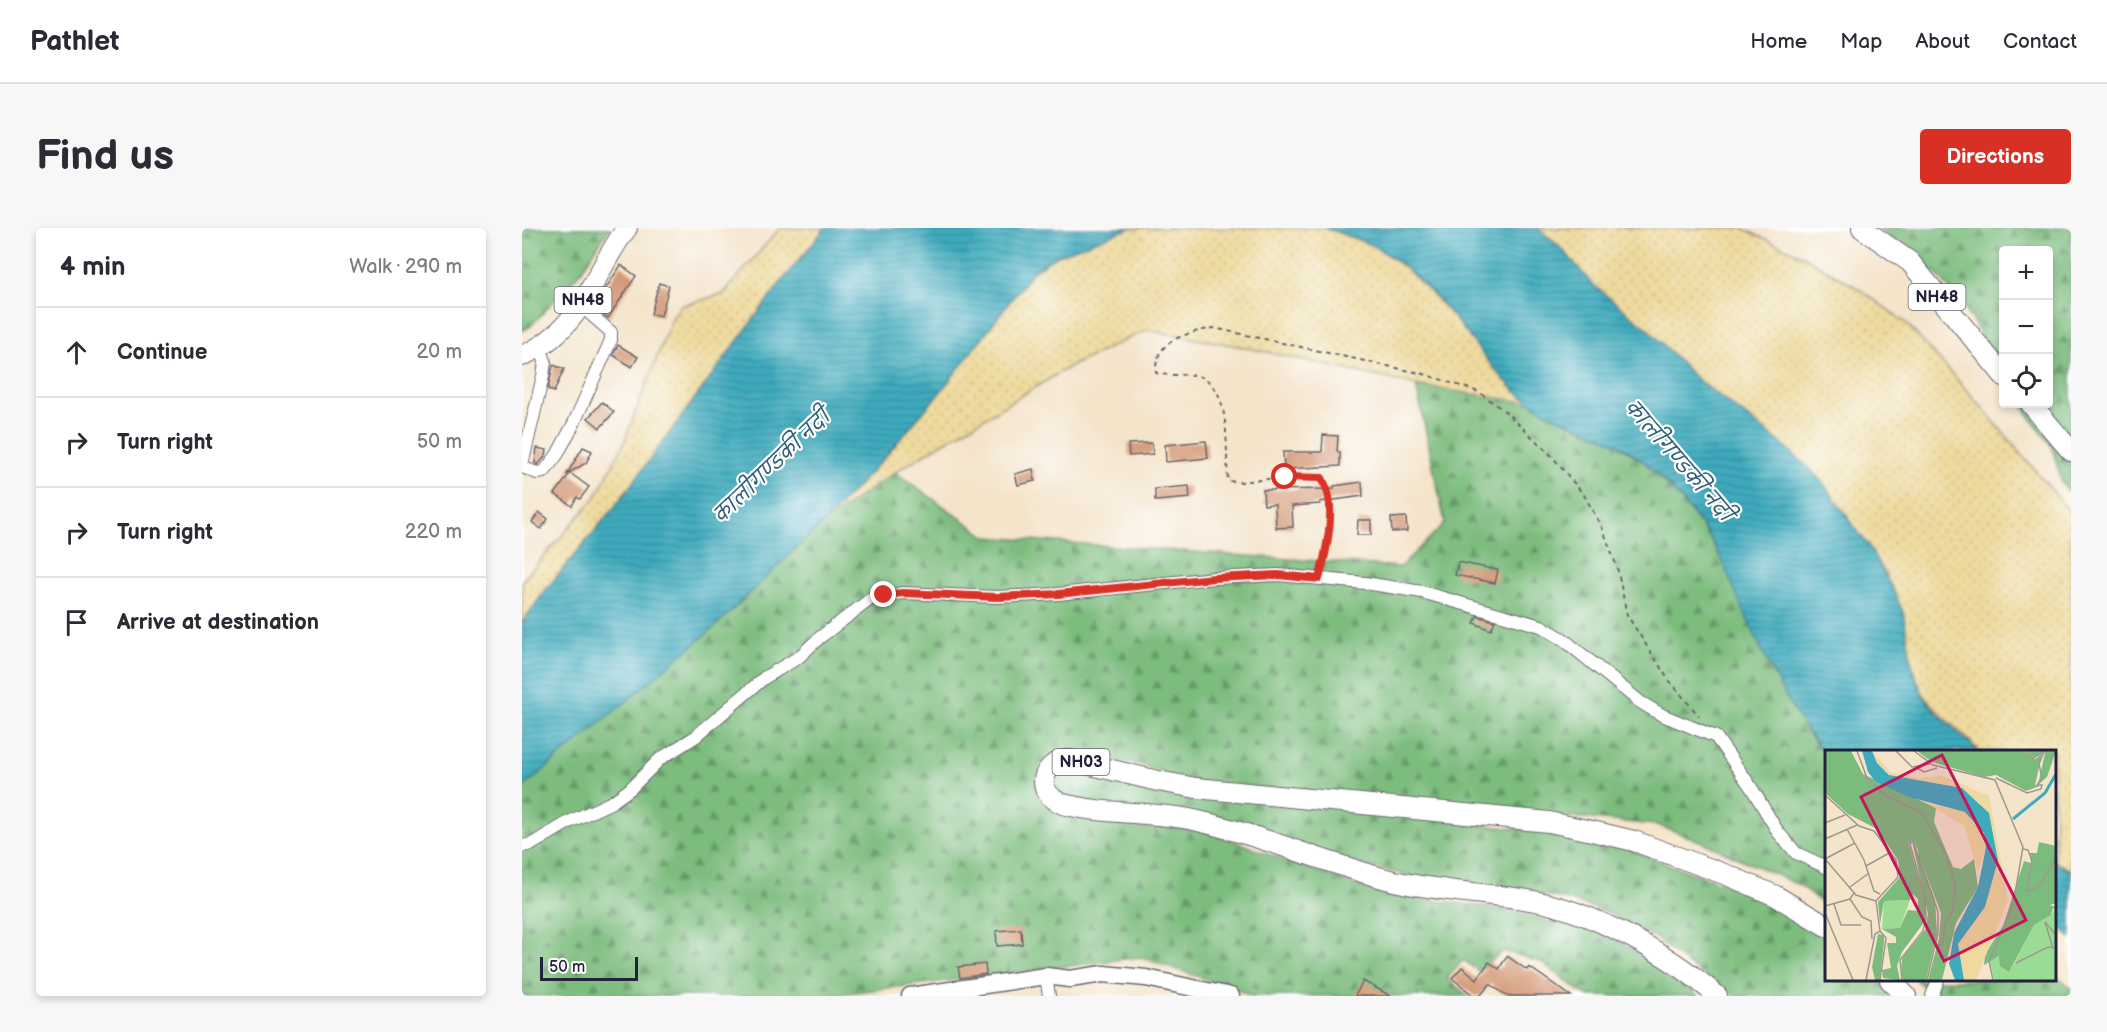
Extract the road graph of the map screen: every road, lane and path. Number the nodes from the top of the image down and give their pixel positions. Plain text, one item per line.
1 (627, 228) edge
2 (1862, 228) edge
3 (580, 305) junction
4 (540, 347) junction
5 (522, 356) edge
6 (1999, 370) edge
7 (2034, 408) edge
8 (2071, 451) edge
9 (522, 466) edge
10 (1319, 579) junction
11 (1716, 737) junction
12 (522, 846) edge
13 (1825, 866) edge
14 (1825, 925) edge
15 (1047, 976) junction
16 (1891, 981) edge
17 (1938, 981) edge
18 (910, 996) edge
19 (1049, 996) edge
20 (1231, 996) edge
21 (1717, 996) edge
22 (1906, 996) edge
23 (1932, 996) edge

1 - 3 main road, NH48
2 - 6 main road, NH48
3 - 4 main road, NH48
3 - 9 street
4 - 5 main road, NH48
4 - 9 street
7 - 8 main road
10 - 11 street
10 - 11 path
10 - 12 street
11 - 13 street
14 - 21 main road, NH03
15 - 18 main road
15 - 19 street
15 - 20 main road
16 - 22 main road
17 - 23 street

